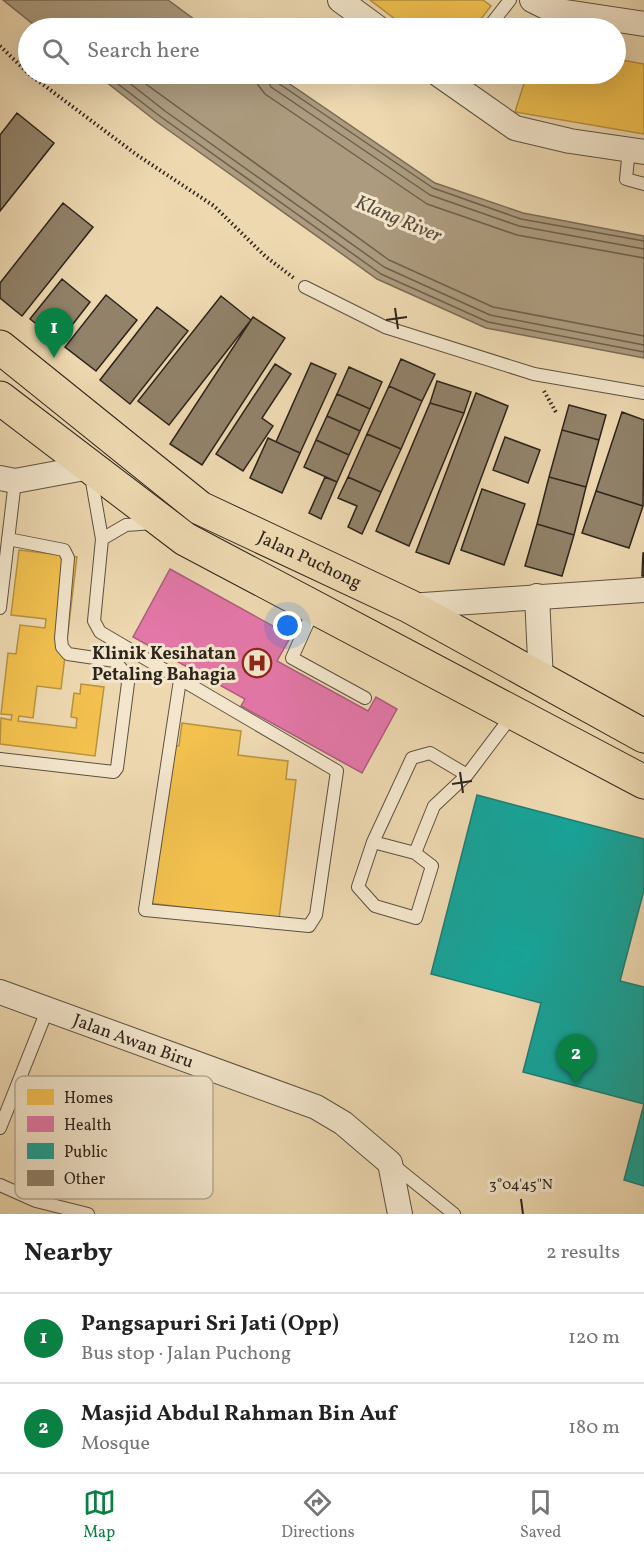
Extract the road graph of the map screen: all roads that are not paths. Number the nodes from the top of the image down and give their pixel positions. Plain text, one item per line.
1 (340, 0) edge
2 (510, 0) edge
3 (532, 0) edge
4 (364, 18) edge
5 (496, 18) edge
6 (612, 18) edge
7 (626, 20) edge
8 (642, 22) edge
9 (457, 84) edge
10 (636, 150) edge
11 (644, 184) edge
12 (305, 287) road end
13 (0, 347) edge
14 (644, 393) edge
15 (0, 398) edge
16 (90, 467) junction
17 (8, 479) edge
18 (163, 522) junction
19 (8, 539) junction
20 (102, 539) junction
21 (644, 590) edge
22 (537, 596) junction
23 (409, 606) junction
24 (0, 608) edge
25 (315, 608) junction
26 (180, 681) junction
27 (541, 681) junction
28 (365, 698) dead end
29 (513, 714) junction
30 (644, 736) edge
31 (0, 759) edge
32 (467, 775) junction
33 (644, 782) edge
34 (373, 842) junction
35 (415, 853) junction
36 (0, 992) edge
37 (48, 1008) junction
38 (21, 1076) edge
39 (15, 1090) edge
40 (0, 1128) edge
41 (390, 1163) junction
42 (0, 1185) edge
43 (15, 1192) edge
44 (32, 1199) edge
45 (88, 1214) edge
46 (400, 1214) edge
47 (454, 1214) edge

1 - 4 street
2 - 5 lane
3 - 6 street
7 - 8 street
9 - 10 street
10 - 11 lane
12 - 14 lane
13 - 23 main road, Jalan Puchong
15 - 16 main road, Jalan Puchong
16 - 17 street
16 - 18 main road, Jalan Puchong
16 - 20 lane
17 - 19 lane
18 - 20 lane
18 - 25 main road, Jalan Puchong
19 - 24 lane
19 - 31 lane
20 - 26 lane
21 - 22 street
22 - 23 street
22 - 27 street
23 - 27 main road, Jalan Puchong
25 - 28 lane
25 - 29 main road, Jalan Puchong
26 - 26 lane
27 - 30 main road, Jalan Puchong
29 - 32 lane
29 - 33 main road, Jalan Puchong
32 - 34 lane
32 - 35 lane
34 - 35 lane
34 - 35 lane
36 - 37 street, Jalan Awan Biru
37 - 38 lane
37 - 41 street, Jalan Awan Biru
39 - 40 lane
41 - 46 street
41 - 47 lane, Jalan Awan Biru
42 - 43 lane
44 - 45 lane

